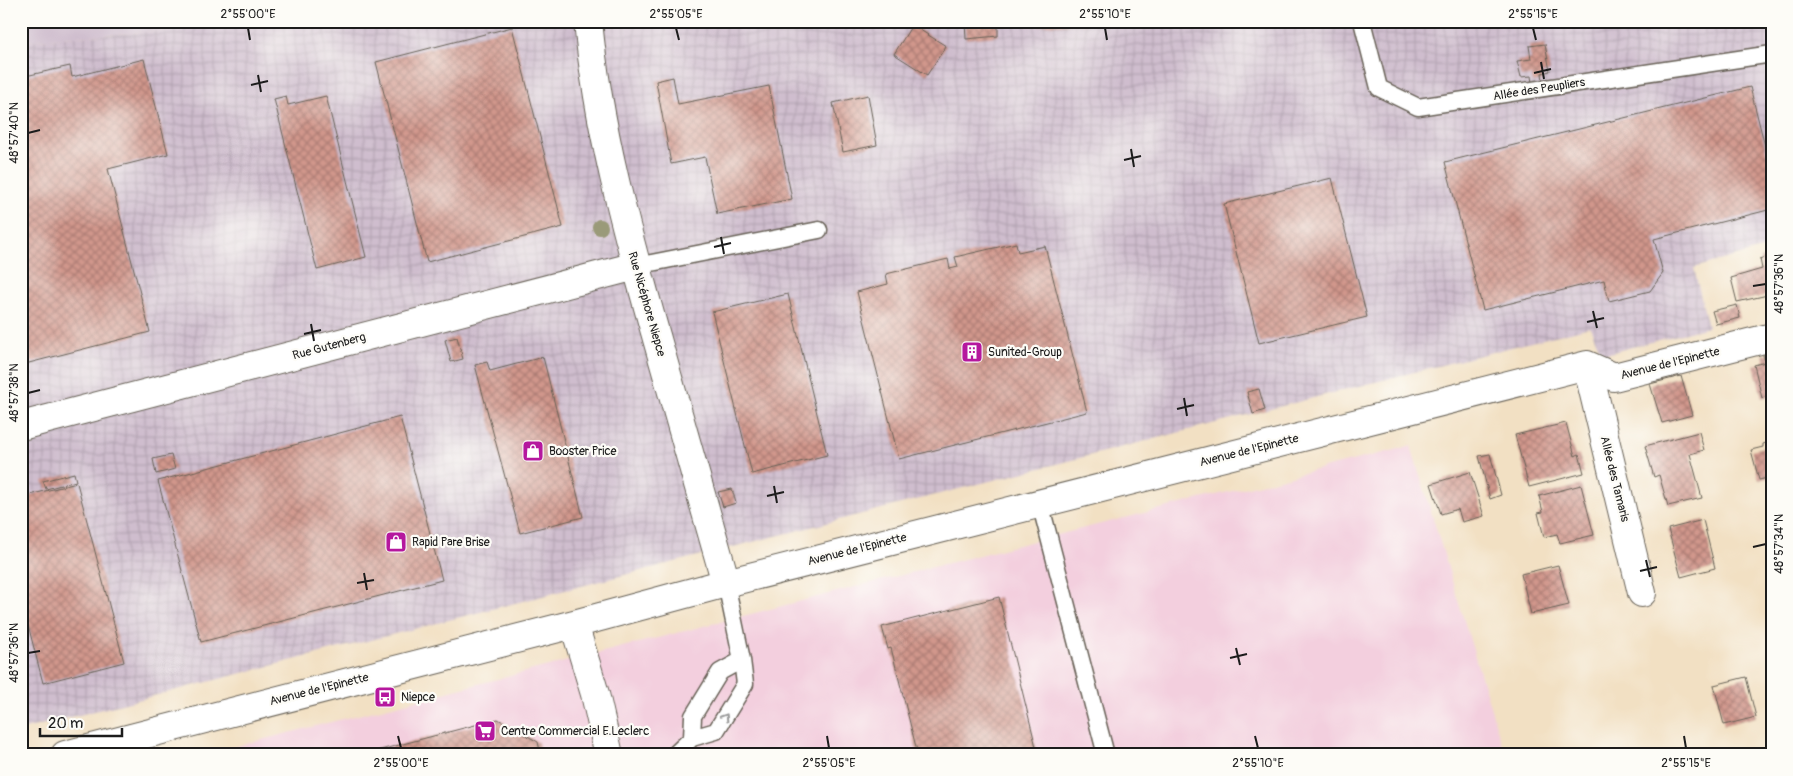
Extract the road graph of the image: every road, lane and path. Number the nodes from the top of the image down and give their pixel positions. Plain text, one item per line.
1 (588, 21) edge
2 (1362, 21) edge
3 (1772, 54) edge
4 (819, 230) dead end
5 (636, 266) junction
6 (1772, 337) edge
7 (1587, 365) junction
8 (21, 426) edge
9 (1040, 503) junction
10 (726, 583) junction
11 (1642, 593) dead end
12 (574, 624) junction
13 (742, 660) junction
14 (692, 738) junction
15 (65, 755) edge
16 (609, 755) edge
17 (674, 755) edge
18 (1106, 755) edge

1 - 5 street, Rue Nicéphore Niepce
2 - 3 lane, Allée des Peupliers
4 - 5 lane
5 - 8 street, Rue Gutenberg
5 - 10 street, Rue Nicéphore Niepce
6 - 7 street, Avenue de l'Epinette
7 - 9 street, Avenue de l'Epinette
7 - 11 street, Allée des Tamaris
9 - 10 street, Avenue de l'Epinette
9 - 18 lane
10 - 12 street, Avenue de l'Epinette
10 - 13 lane
12 - 15 street, Avenue de l'Epinette
12 - 16 street
13 - 14 lane
14 -> 13 lane
14 - 17 lane

